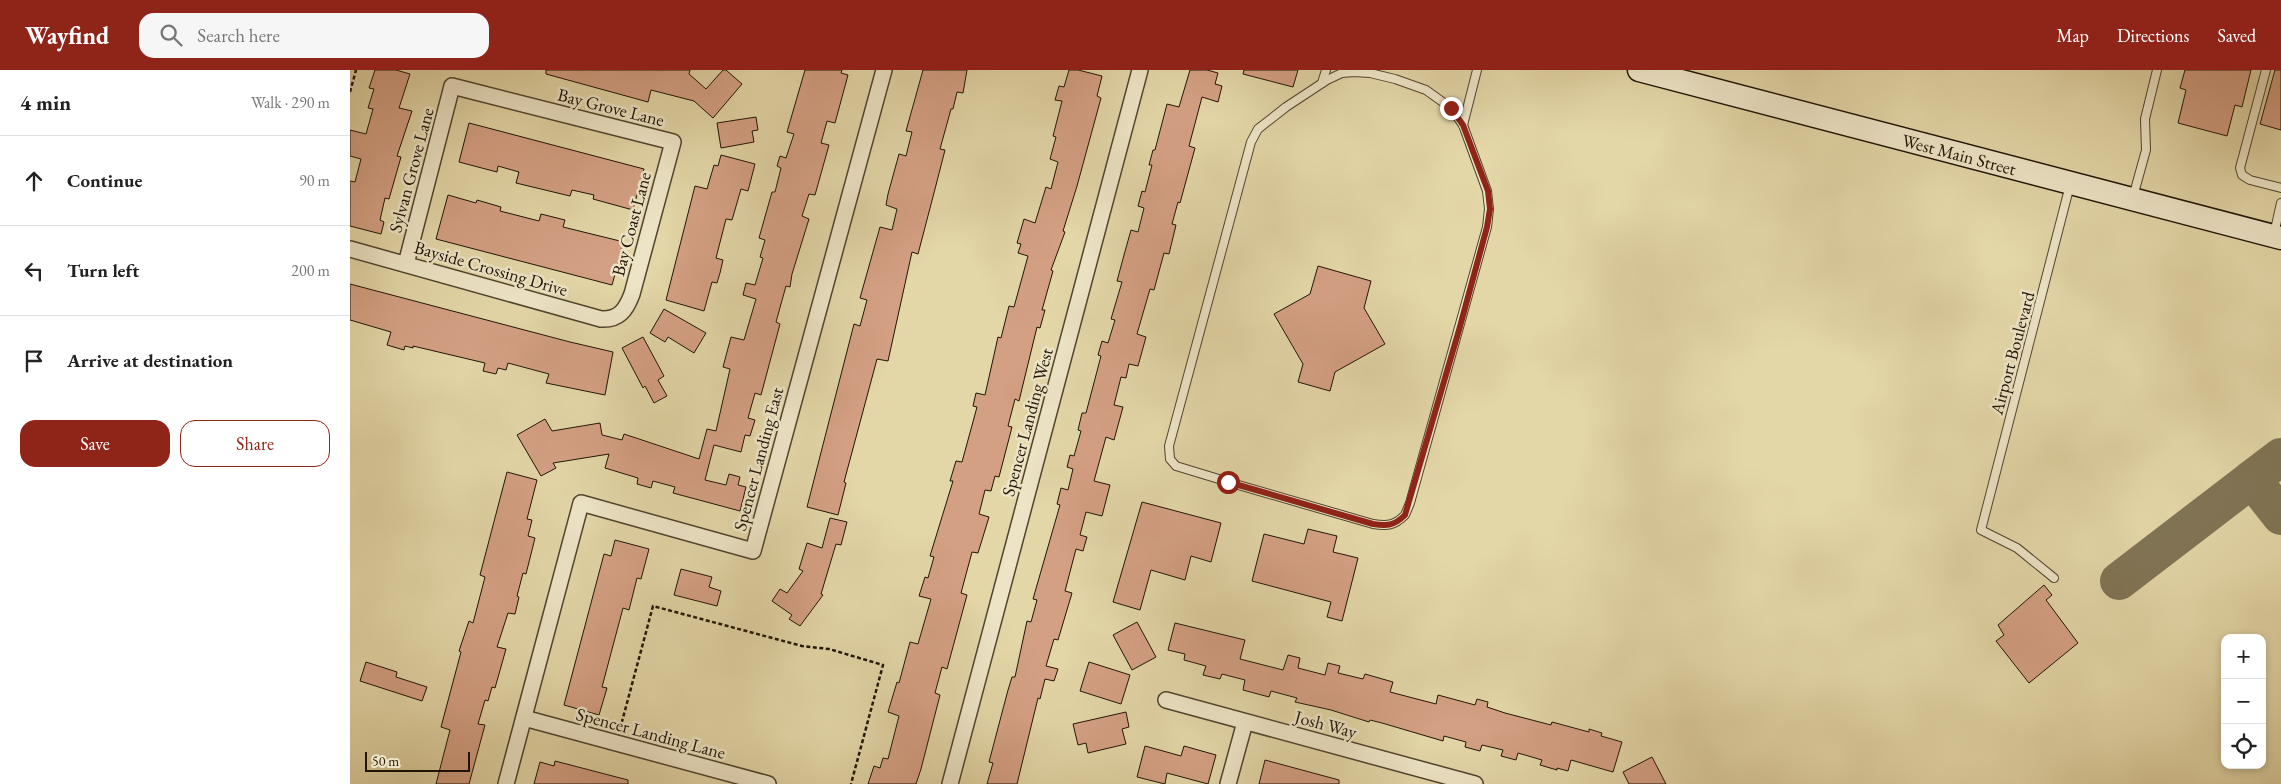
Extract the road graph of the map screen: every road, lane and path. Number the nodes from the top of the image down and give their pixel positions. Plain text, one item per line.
1 (356, 70) edge
2 (884, 70) edge
3 (1140, 70) edge
4 (1326, 70) edge
5 (1477, 70) edge
6 (2157, 70) edge
7 (2266, 70) edge
8 (1649, 71) edge
9 (1322, 83) junction
10 (452, 86) joint
11 (350, 92) edge
12 (1463, 125) junction
13 (672, 142) joint
14 (2071, 183) junction
15 (2281, 188) edge
16 (2132, 199) junction
17 (2281, 203) edge
18 (2277, 237) edge
19 (350, 249) edge
20 (406, 264) junction
21 (621, 314) joint
22 (2054, 578) dead end
23 (1166, 700) dead end
24 (524, 718) junction
25 (1245, 722) junction
26 (616, 743) junction
27 (1431, 778) edge
28 (506, 784) edge
29 (768, 784) edge
30 (851, 784) edge
31 (950, 784) edge
32 (1228, 784) edge
33 (1475, 784) edge

1 - 11 path
2 - 24 street, Spencer Landing East
3 - 31 street, Spencer Landing West
4 - 9 lane
5 - 12 lane
6 - 16 lane
7 - 15 lane
8 - 14 main road, West Main Street
9 - 12 lane
9 - 12 lane
10 - 13 street, Bay Grove Lane
10 - 20 street, Sylvan Grove Lane
13 - 21 street, Bay Coast Lane
14 - 16 main road, West Main Street
14 - 22 lane, Airport Boulevard
16 - 18 main road, West Main Street
17 - 18 lane
19 - 20 street, Bayside Crossing Drive
20 - 21 street, Bayside Crossing Drive
23 - 25 street, Josh Way
24 - 26 street, Spencer Landing Lane
24 - 28 street, Spencer Landing East
25 - 27 street, Josh Way
25 - 32 street
26 - 29 street, Spencer Landing Lane
26 - 30 path
27 - 33 street, Josh Way

